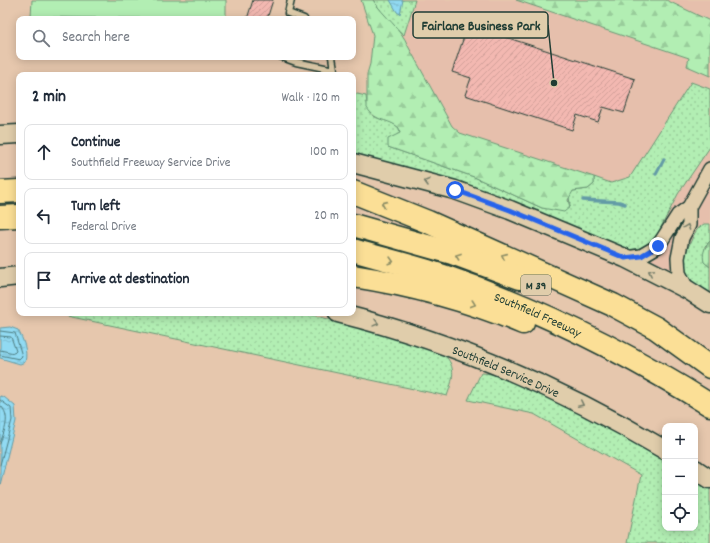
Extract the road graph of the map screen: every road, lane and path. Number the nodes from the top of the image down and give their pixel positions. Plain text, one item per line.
1 (291, 0) edge
2 (296, 16) edge
3 (290, 60) edge
4 (332, 60) edge
5 (334, 72) edge
6 (16, 134) edge
7 (0, 135) edge
8 (356, 165) edge
9 (710, 169) edge
10 (16, 191) edge
11 (0, 192) edge
12 (356, 193) edge
13 (689, 207) junction
14 (16, 216) edge
15 (0, 217) edge
16 (356, 226) edge
17 (356, 251) edge
18 (625, 258) junction
19 (16, 276) edge
20 (356, 276) edge
21 (0, 278) edge
22 (688, 290) junction
23 (710, 304) edge
24 (349, 316) edge
25 (710, 367) edge
26 (710, 370) edge
27 (675, 383) junction
28 (710, 405) edge
29 (662, 448) edge
30 (698, 471) edge
31 (710, 479) edge

1 - 2 lane
3 - 5 lane
4 - 5 lane
6 - 7 main road
18 -> 8 main road
9 - 13 street
10 - 11 highway
25 -> 12 highway
13 - 18 street
22 -> 13 street
14 - 15 highway
26 -> 16 highway, Southfield Freeway / M 39
17 -> 27 highway, Southfield Freeway / M 39
22 -> 18 main road
19 - 21 main road
20 -> 27 highway
22 - 23 main road
24 -> 29 main road, Southfield Service Drive
27 - 28 highway, Southfield Freeway / M 39
30 - 31 main road

